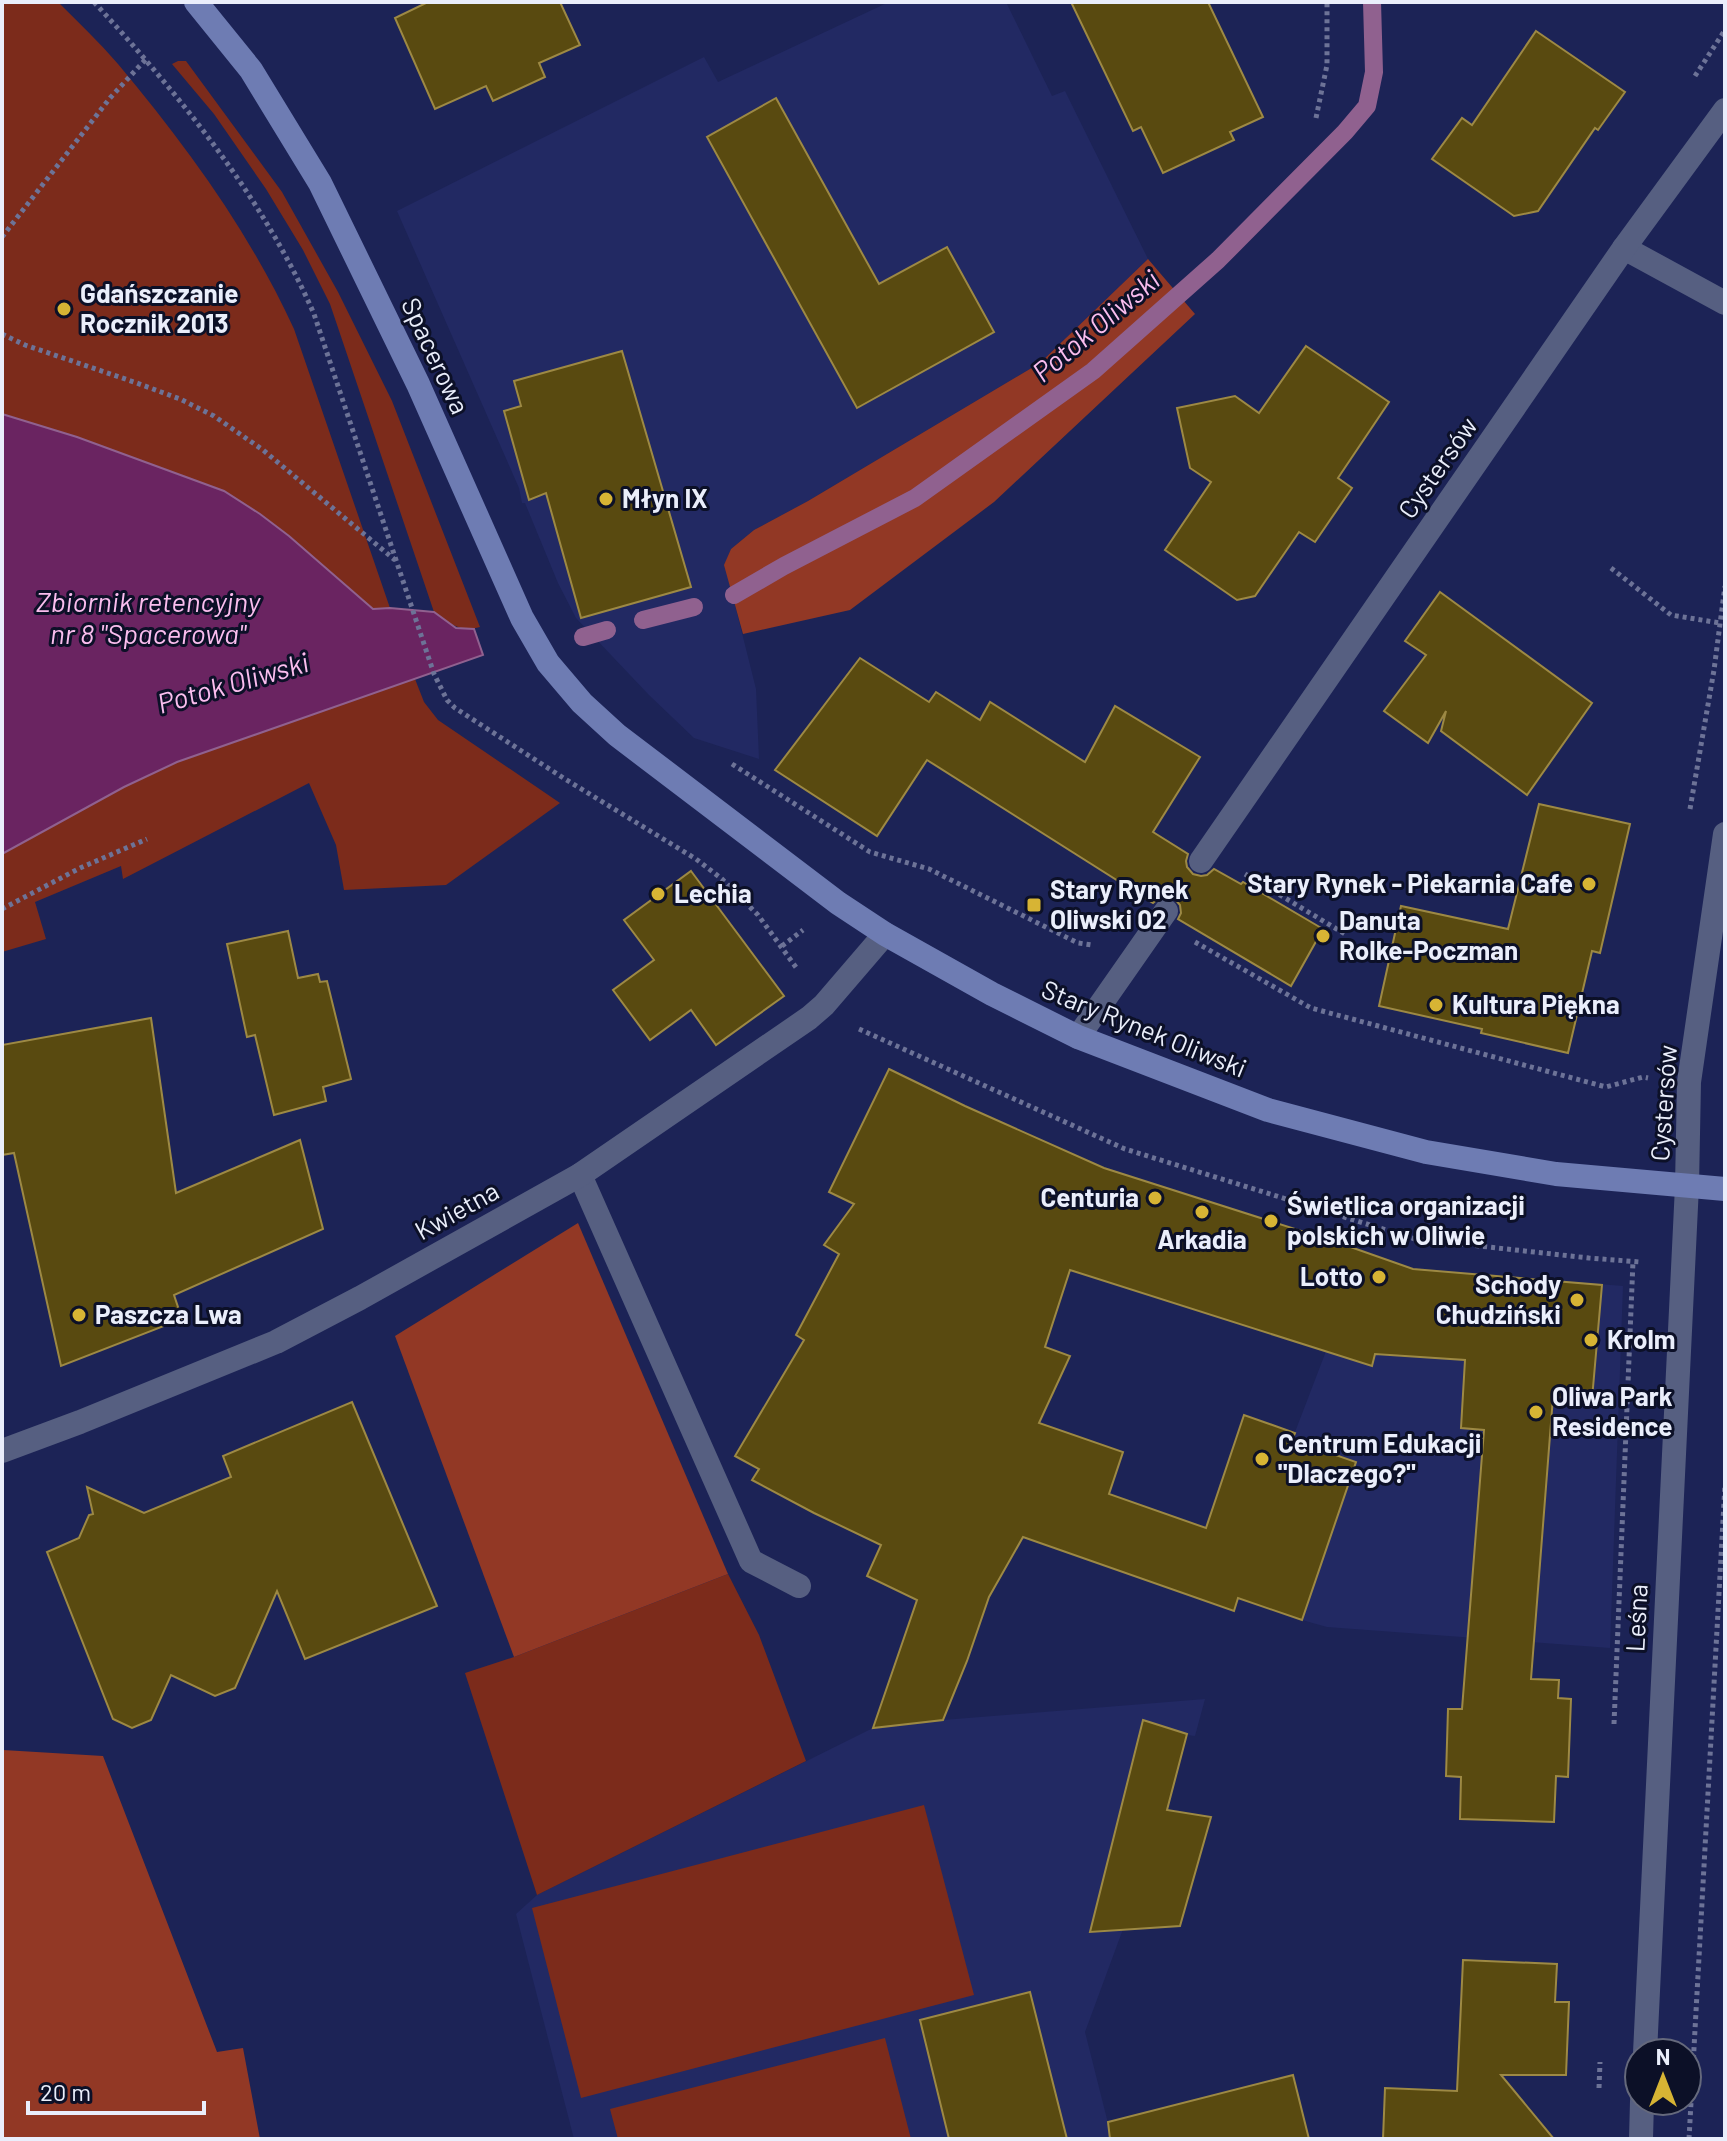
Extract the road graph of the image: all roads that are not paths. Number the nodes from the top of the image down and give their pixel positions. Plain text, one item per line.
1 (196, 2) edge
2 (1725, 110) edge
3 (1624, 248) junction
4 (1725, 303) edge
5 (617, 735) joint
6 (1725, 834) edge
7 (1201, 861) dead end
8 (1162, 916) road end
9 (885, 934) junction
10 (1078, 1037) junction
11 (580, 1175) junction
12 (1687, 1186) junction
13 (1725, 1189) edge
14 (2, 1451) edge
15 (799, 1586) dead end
16 (1646, 2037) edge
17 (1642, 2117) edge
18 (1641, 2139) edge

1 - 5 main road, Spacerowa
2 - 3 street, Cystersów
3 - 4 street
3 - 7 street, Cystersów
5 - 9 main road, Stary Rynek Oliwski
6 - 12 street, Cystersów
8 - 10 street
9 - 10 main road, Stary Rynek Oliwski
9 - 11 street, Kwietna
10 - 12 main road, Stary Rynek Oliwski
11 - 14 street, Kwietna
11 - 15 street
12 - 13 main road, Stary Rynek Oliwski
12 - 16 street, Leśna
17 - 18 street

